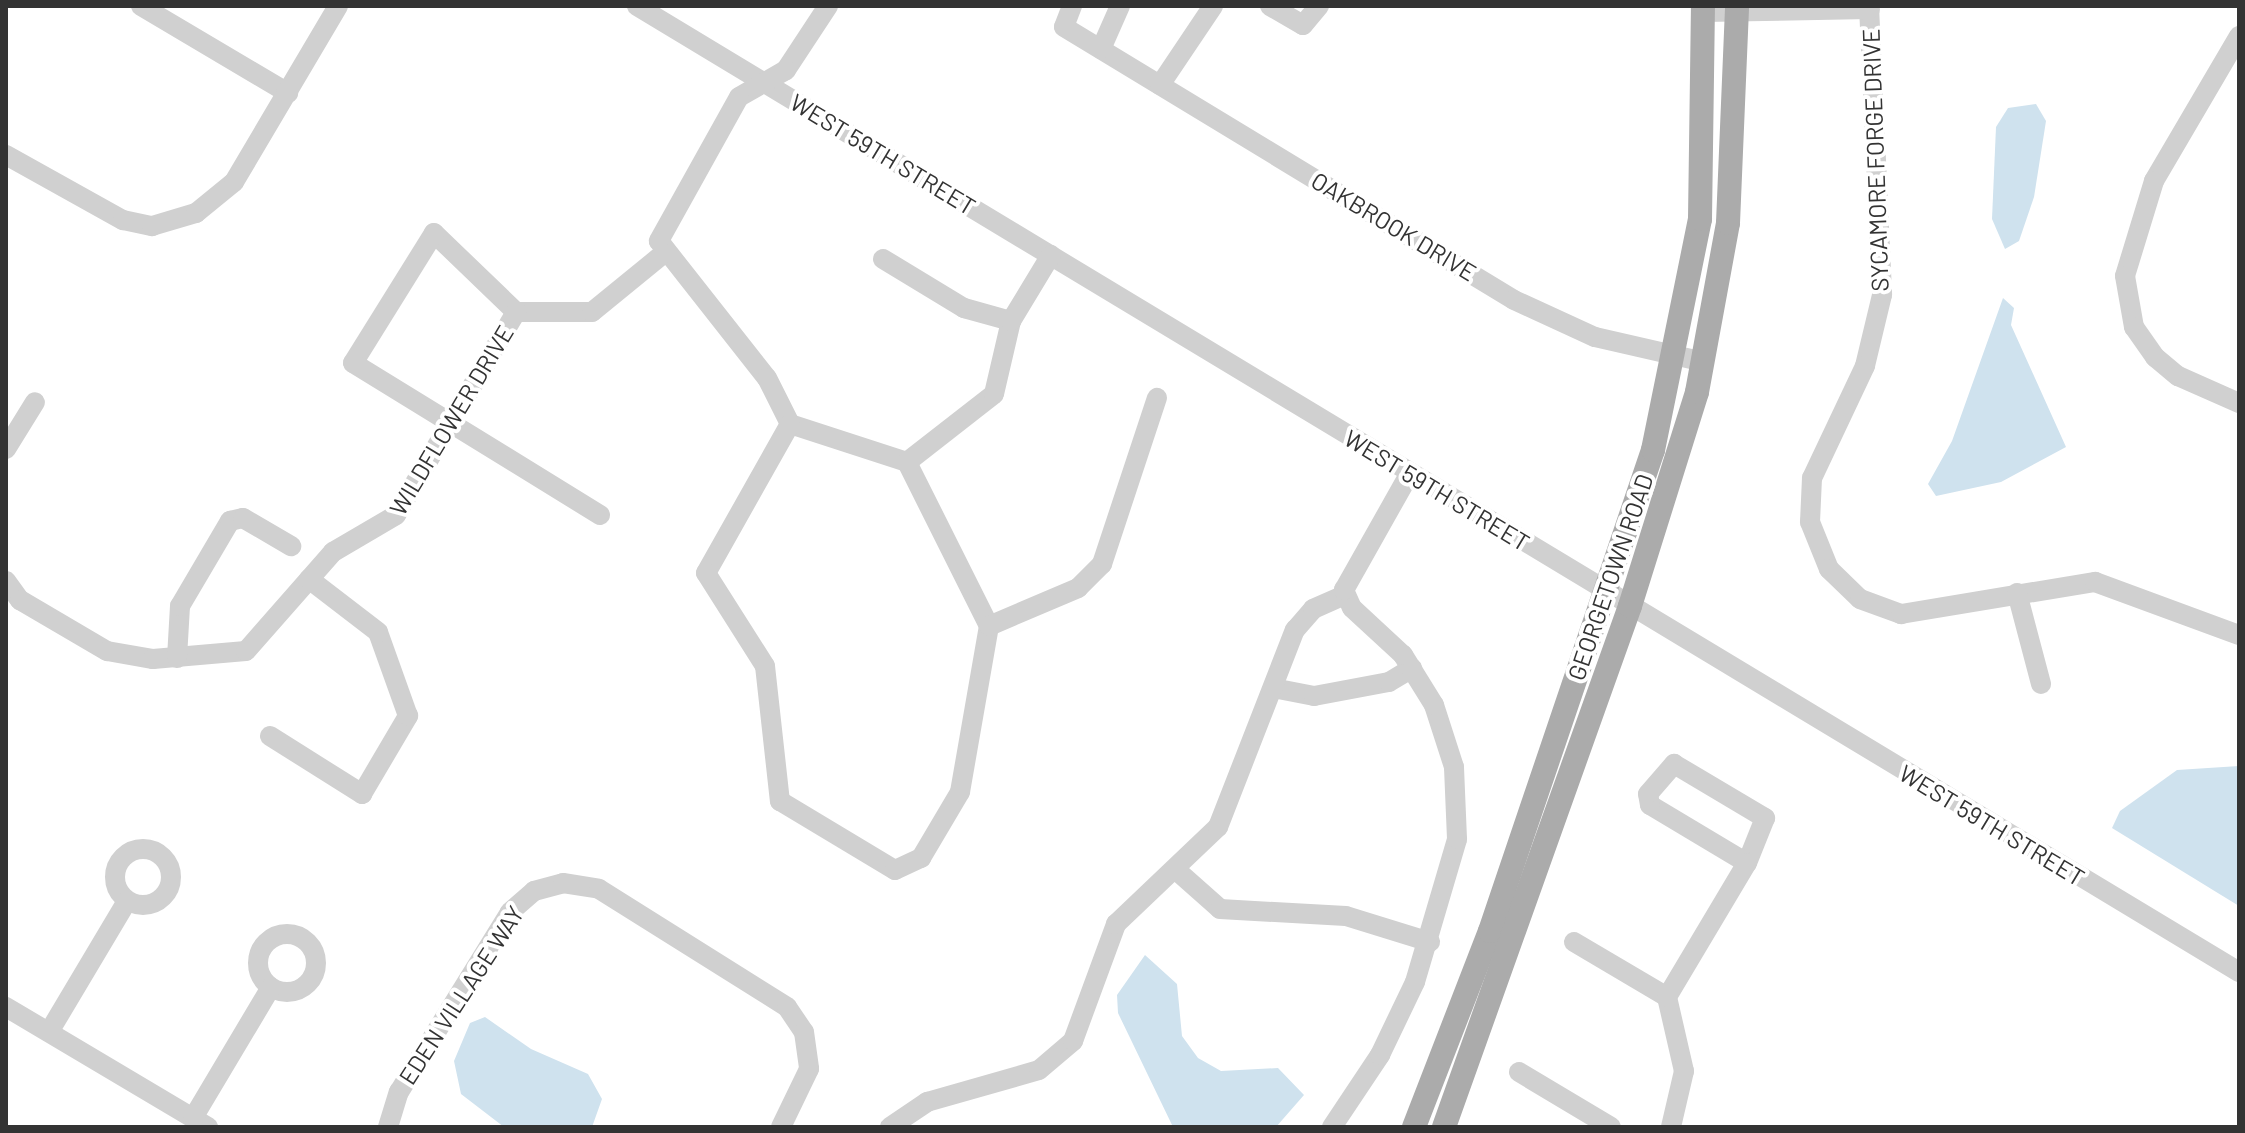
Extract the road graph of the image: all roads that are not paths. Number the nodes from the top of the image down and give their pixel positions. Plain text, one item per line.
1 (141, 6) edge
2 (338, 6) edge
3 (828, 6) edge
4 (1072, 6) edge
5 (1120, 6) edge
6 (1213, 6) edge
7 (1270, 6) edge
8 (1319, 6) edge
9 (1870, 8) edge
10 (650, 9) edge
11 (1704, 9) edge
12 (1737, 9) edge
13 (2239, 36) edge
14 (1101, 49) junction
15 (764, 82) junction
16 (1160, 85) junction
17 (288, 93) junction
18 (6, 155) edge
19 (663, 254) junction
20 (1051, 255) junction
21 (883, 259) dead end
22 (516, 312) junction
23 (1011, 321) junction
24 (1675, 356) junction
25 (1704, 362) junction
26 (1157, 398) dead end
27 (35, 402) dead end
28 (2239, 403) edge
29 (451, 423) junction
30 (790, 424) junction
31 (6, 449) edge
32 (907, 462) junction
33 (1410, 473) junction
34 (600, 515) dead end
35 (291, 546) dead end
36 (309, 579) junction
37 (6, 581) edge
38 (2017, 593) junction
39 (1609, 594) junction
40 (1345, 595) junction
41 (1630, 606) junction
42 (989, 626) junction
43 (2239, 635) edge
44 (177, 658) junction
45 (1412, 668) junction
46 (2041, 684) dead end
47 (1273, 688) junction
48 (270, 736) dead end
49 (1747, 863) junction
50 (1175, 869) junction
51 (127, 901) dead end
52 (1430, 942) junction
53 (1574, 942) dead end
54 (2239, 972) edge
55 (271, 987) dead end
56 (1667, 997) junction
57 (6, 1007) edge
58 (49, 1032) junction
59 (1519, 1072) dead end
60 (907, 1120) edge
61 (201, 1123) edge
62 (388, 1127) edge
63 (781, 1127) edge
64 (890, 1127) edge
65 (1332, 1127) edge
66 (1414, 1127) edge
67 (1444, 1127) edge
68 (1611, 1127) edge
69 (1671, 1127) edge

1 - 17 street
2 - 17 street
3 - 15 street
4 - 14 street, OAKBROOK DRIVE
5 - 14 street
6 - 16 street
7 - 8 street
9 - 12 street
9 - 38 street, SYCAMORE FORGE DRIVE
10 - 15 street, WEST 59TH STREET
11 - 12 street
11 - 24 main road, GEORGETOWN ROAD
12 - 25 main road, GEORGETOWN ROAD
13 - 28 street
14 - 16 street, OAKBROOK DRIVE
15 - 19 street
15 - 20 street, WEST 59TH STREET
16 - 24 street, OAKBROOK DRIVE
17 - 18 street
19 - 22 street, WILDFLOWER DRIVE
19 - 30 street
20 - 23 street
20 - 33 street, WEST 59TH STREET
21 - 23 street
22 - 29 street, WILDFLOWER DRIVE
22 - 29 street
23 - 32 street
24 - 25 street, OAKBROOK DRIVE
24 - 39 main road, GEORGETOWN ROAD
25 - 41 main road, GEORGETOWN ROAD
26 - 42 street
27 - 31 street
29 - 34 street
29 - 36 street, WILDFLOWER DRIVE
30 - 32 street
30 - 42 street
32 - 42 street
33 - 39 street, WEST 59TH STREET
33 - 40 street
35 - 44 street
36 - 44 street, WILDFLOWER DRIVE
36 - 48 street
37 - 44 street, WILDFLOWER DRIVE
38 - 43 street, SYCAMORE FORGE DRIVE
38 - 46 street
39 - 41 street, WEST 59TH STREET
39 - 66 main road, GEORGETOWN ROAD
40 - 45 street
40 - 47 street
41 - 54 street, WEST 59TH STREET
41 - 67 main road, GEORGETOWN ROAD
45 - 47 street
45 - 52 street
47 - 50 street
49 - 49 street
49 - 56 street
50 - 52 street
50 - 60 street
51 - 58 street
52 - 65 street
53 - 56 street
55 - 61 street
56 - 69 street
57 - 58 street
58 - 61 street
59 - 68 street
60 - 64 street
62 - 63 street, EDEN VILLAGE WAY

